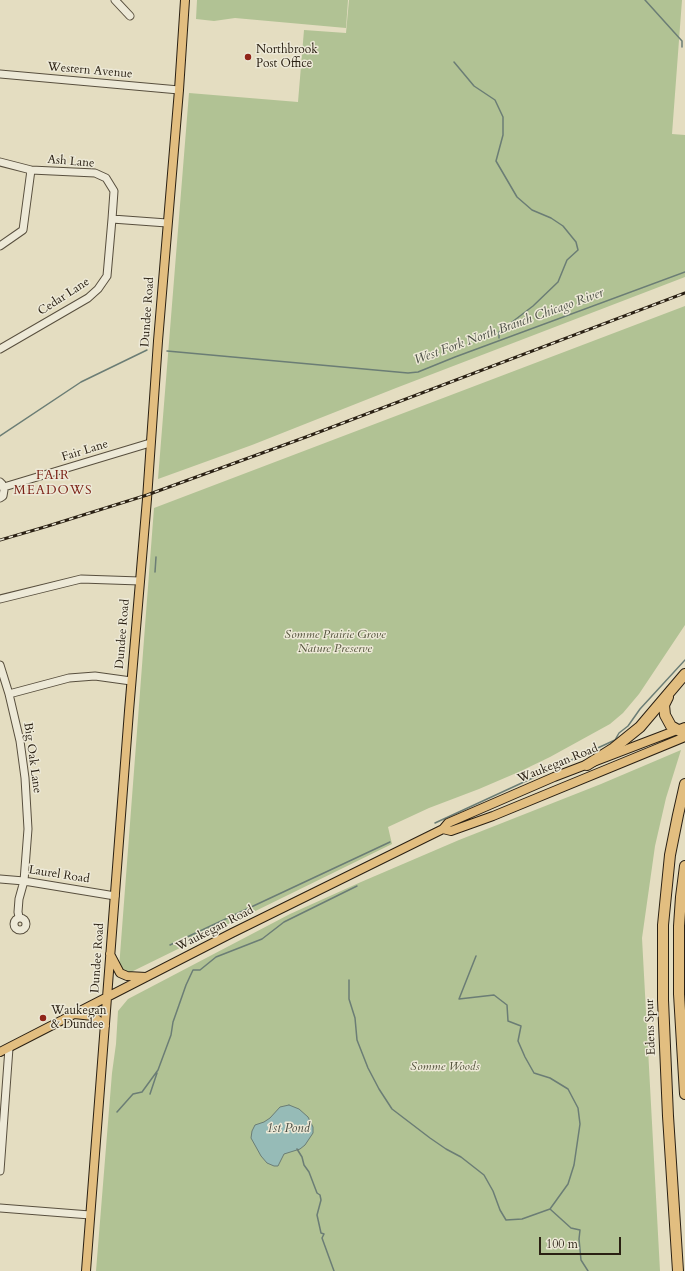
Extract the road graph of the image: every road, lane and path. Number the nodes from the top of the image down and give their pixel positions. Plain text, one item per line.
1 (115, 0) edge
2 (185, 0) edge
3 (130, 16) dead end
4 (0, 74) edge
5 (179, 90) junction
6 (0, 162) edge
7 (31, 170) junction
8 (112, 219) junction
9 (167, 224) junction
10 (0, 246) edge
11 (0, 349) edge
12 (150, 443) junction
13 (2, 484) edge
14 (0, 498) edge
15 (140, 581) junction
16 (0, 599) edge
17 (0, 665) edge
18 (685, 674) edge
19 (131, 681) junction
20 (9, 694) junction
21 (669, 694) junction
22 (683, 732) edge
23 (587, 765) junction
24 (685, 784) edge
25 (443, 829) junction
26 (685, 866) edge
27 (0, 879) edge
28 (24, 881) junction
29 (114, 896) junction
30 (19, 917) dead end
31 (110, 954) junction
32 (147, 977) junction
33 (107, 997) junction
34 (74, 1014) junction
35 (105, 1026) junction
36 (8, 1048) junction
37 (0, 1052) edge
38 (685, 1094) edge
39 (0, 1171) edge
40 (0, 1208) edge
41 (90, 1215) junction
42 (86, 1271) edge
43 (678, 1271) edge

1 - 3 street
2 - 5 main road, Dundee Road
4 - 5 street, Western Avenue
5 - 9 main road, Dundee Road
6 - 7 street, Ash Lane
7 - 8 street, Ash Lane
7 - 10 street, Ash Lane
8 - 9 street
8 - 11 street, Cedar Lane
9 - 12 main road, Dundee Road
12 - 13 street, Fair Lane
12 - 15 main road, Dundee Road
13 - 14 street, Fair Lane
15 - 16 street
15 - 19 main road, Dundee Road
17 - 20 street, Big Oak Lane
18 - 21 highway
19 - 20 street
19 - 29 main road, Dundee Road
20 - 28 street, Big Oak Lane
21 - 22 highway
21 - 23 highway
22 - 23 main road, Waukegan Road
22 - 25 main road, Waukegan Road
23 - 25 main road, Waukegan Road
24 - 43 highway, Edens Spur
25 - 32 main road, Waukegan Road
26 - 38 highway
27 - 28 street, Laurel Road
28 - 29 street, Laurel Road
28 - 30 street, Big Oak Lane
29 - 31 main road, Dundee Road
31 - 32 main road
31 - 33 main road, Dundee Road
32 - 33 main road, Waukegan Road
33 - 34 main road, Waukegan Road
33 - 35 main road, Dundee Road
34 - 35 main road
34 - 36 main road, Waukegan Road
35 - 41 main road, Dundee Road
36 - 37 main road, Waukegan Road
36 - 39 street
40 - 41 street
41 - 42 main road, Dundee Road

